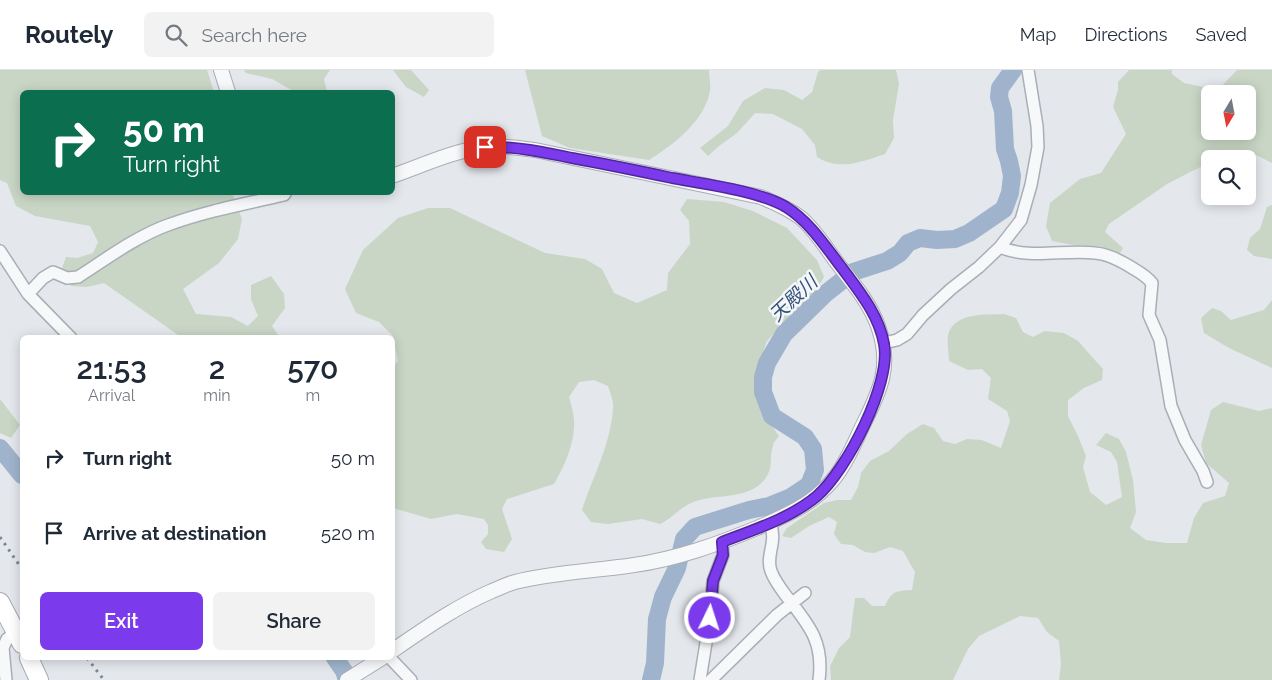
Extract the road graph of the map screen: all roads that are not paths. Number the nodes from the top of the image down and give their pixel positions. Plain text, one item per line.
1 (221, 70) edge
2 (1028, 70) edge
3 (227, 90) edge
4 (395, 175) edge
5 (284, 195) edge
6 (1000, 247) junction
7 (0, 251) edge
8 (28, 294) junction
9 (68, 335) edge
10 (884, 344) junction
11 (1208, 482) dead end
12 (770, 522) junction
13 (722, 542) junction
14 (805, 593) dead end
15 (0, 602) edge
16 (792, 603) junction
17 (20, 638) edge
18 (395, 649) edge
19 (30, 660) edge
20 (379, 660) edge
21 (392, 660) edge
22 (6, 680) edge
23 (39, 680) edge
24 (348, 680) edge
25 (411, 680) edge
26 (700, 680) edge
27 (711, 680) edge
28 (819, 680) edge

1 - 3 street
2 - 6 street
4 - 10 street
5 - 8 street
6 - 10 street
6 - 11 street
7 - 8 street
8 - 9 street
10 - 12 street
12 - 13 street
12 - 16 street
13 - 18 street
13 - 26 street
14 - 16 street
15 - 17 main road
16 - 27 street
16 - 28 street
17 - 22 street
19 - 23 main road
20 - 24 street
21 - 25 street

